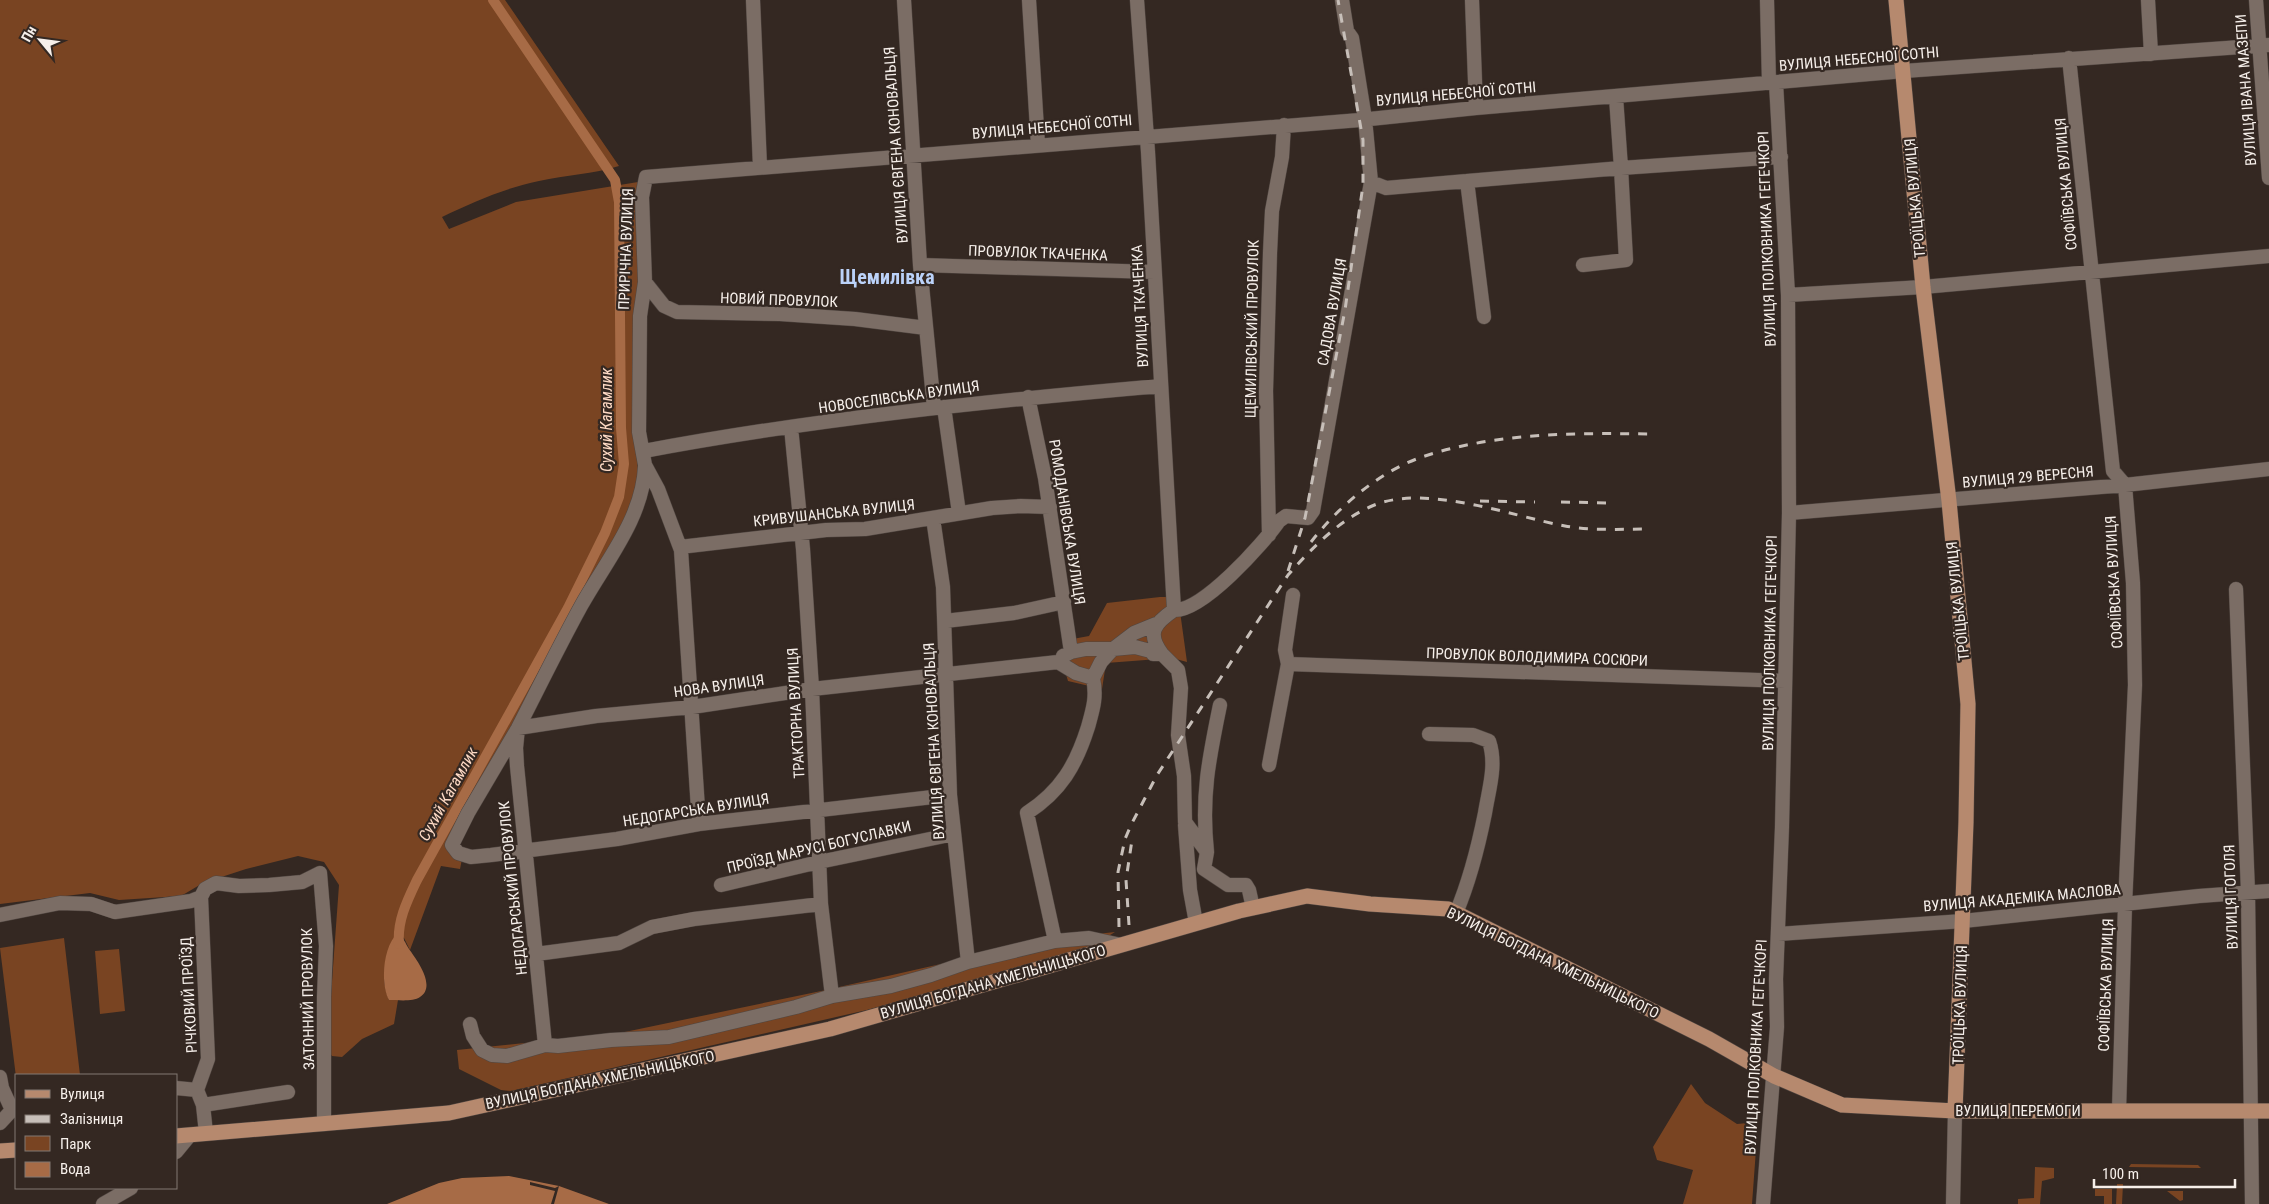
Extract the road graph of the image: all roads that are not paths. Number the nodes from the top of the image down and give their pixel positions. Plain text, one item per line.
1 (752, 0) edge
2 (904, 0) edge
3 (1029, 0) edge
4 (1137, 0) edge
5 (1342, 0) edge
6 (1472, 0) edge
7 (1767, 0) edge
8 (1896, 0) edge
9 (2148, 0) edge
10 (2256, 0) edge
11 (2264, 45) edge
12 (2151, 54) junction
13 (2069, 58) junction
14 (1904, 71) junction
15 (1772, 83) junction
16 (1616, 97) junction
17 (1476, 108) junction
18 (1365, 119) junction
19 (1284, 125) junction
20 (1146, 136) junction
21 (1038, 145) junction
22 (913, 155) junction
23 (1781, 158) junction
24 (760, 167) junction
25 (1621, 168) junction
26 (646, 176) joint
27 (2269, 178) edge
28 (1467, 181) junction
29 (1371, 182) junction
30 (2269, 256) edge
31 (920, 265) junction
32 (1583, 265) dead end
33 (2090, 271) junction
34 (1154, 272) junction
35 (644, 282) junction
36 (1923, 287) junction
37 (1788, 295) junction
38 (1484, 317) dead end
39 (926, 328) junction
40 (1160, 386) junction
41 (1028, 398) junction
42 (939, 407) junction
43 (791, 428) junction
44 (644, 451) junction
45 (645, 465) junction
46 (2269, 468) edge
47 (2125, 485) junction
48 (1949, 501) junction
49 (1050, 507) junction
50 (959, 513) junction
51 (1790, 513) junction
52 (933, 518) junction
53 (802, 534) junction
54 (1269, 535) junction
55 (680, 547) junction
56 (2236, 589) dead end
57 (1293, 595) dead end
58 (1064, 602) junction
59 (1174, 610) junction
60 (945, 621) junction
61 (1156, 624) junction
62 (1113, 649) junction
63 (1071, 652) junction
64 (1162, 654) junction
65 (1058, 662) junction
66 (1101, 662) junction
67 (1288, 664) junction
68 (947, 673) junction
69 (1093, 678) junction
70 (1785, 682) junction
71 (812, 689) junction
72 (1220, 705) dead end
73 (692, 707) junction
74 (518, 728) junction
75 (1428, 734) dead end
76 (1269, 765) dead end
77 (950, 795) junction
78 (817, 810) junction
79 (1185, 822) junction
80 (699, 824) junction
81 (954, 834) junction
82 (526, 849) junction
83 (1207, 852) junction
84 (1188, 858) junction
85 (819, 862) junction
86 (1204, 869) junction
87 (721, 885) dead end
88 (2269, 891) edge
89 (2248, 892) junction
90 (201, 897) junction
91 (820, 904) junction
92 (2125, 905) junction
93 (1253, 908) junction
94 (1456, 913) junction
95 (0, 915) edge
96 (1963, 921) junction
97 (1196, 923) junction
98 (1778, 934) junction
99 (1055, 941) junction
100 (1121, 945) junction
101 (536, 954) junction
102 (968, 962) junction
103 (832, 996) junction
104 (470, 1024) dead end
105 (545, 1045) junction
106 (1774, 1076) junction
107 (0, 1077) edge
108 (178, 1088) edge
109 (198, 1090) junction
110 (288, 1092) dead end
111 (204, 1105) junction
112 (14, 1110) edge
113 (1956, 1111) junction
114 (2119, 1111) junction
115 (2269, 1111) edge
116 (2251, 1112) junction
117 (0, 1123) edge
118 (324, 1124) junction
119 (206, 1133) junction
120 (183, 1135) edge
121 (178, 1147) edge
122 (15, 1150) edge
123 (0, 1151) edge
124 (129, 1189) edge
125 (103, 1204) edge
126 (1764, 1204) edge
127 (1953, 1204) edge
128 (2252, 1204) edge

1 - 24 street
2 - 22 street, ВУЛИЦЯ ЄВГЕНА КОНОВАЛЬЦЯ
3 - 21 street
4 - 20 street, ВУЛИЦЯ ТКАЧЕНКА
5 - 18 street, САДОВА ВУЛИЦЯ
6 - 17 street
7 - 15 street, ВУЛИЦЯ ПОЛКОВНИКА ГЕГЕЧКОРІ
8 - 14 main road, ТРОЇЦЬКА ВУЛИЦЯ
9 - 12 street
10 - 11 street, ВУЛИЦЯ ІВАНА МАЗЕПИ
11 - 12 street, ВУЛИЦЯ НЕБЕСНОЇ СОТНІ
11 - 27 street, ВУЛИЦЯ ІВАНА МАЗЕПИ
12 - 13 street, ВУЛИЦЯ НЕБЕСНОЇ СОТНІ
13 - 14 street, ВУЛИЦЯ НЕБЕСНОЇ СОТНІ
13 - 33 street, СОФІЇВСЬКА ВУЛИЦЯ
14 - 15 street, ВУЛИЦЯ НЕБЕСНОЇ СОТНІ
14 - 36 main road, ТРОЇЦЬКА ВУЛИЦЯ
15 - 16 street, ВУЛИЦЯ НЕБЕСНОЇ СОТНІ
15 - 23 street, ВУЛИЦЯ ПОЛКОВНИКА ГЕГЕЧКОРІ
16 - 17 street, ВУЛИЦЯ НЕБЕСНОЇ СОТНІ
16 - 25 street
17 - 18 street, ВУЛИЦЯ НЕБЕСНОЇ СОТНІ
18 - 19 street, ВУЛИЦЯ НЕБЕСНОЇ СОТНІ
18 - 29 street, САДОВА ВУЛИЦЯ
19 - 20 street, ВУЛИЦЯ НЕБЕСНОЇ СОТНІ
19 - 54 street, ЩЕМИЛІВСЬКИЙ ПРОВУЛОК
20 - 21 street, ВУЛИЦЯ НЕБЕСНОЇ СОТНІ
20 - 34 street, ВУЛИЦЯ ТКАЧЕНКА
21 - 22 street, ВУЛИЦЯ НЕБЕСНОЇ СОТНІ
22 - 24 street, ВУЛИЦЯ НЕБЕСНОЇ СОТНІ
22 - 31 street, ВУЛИЦЯ ЄВГЕНА КОНОВАЛЬЦЯ
23 - 25 street
23 - 37 street, ВУЛИЦЯ ПОЛКОВНИКА ГЕГЕЧКОРІ
24 - 26 street, ВУЛИЦЯ НЕБЕСНОЇ СОТНІ
25 - 28 street
25 - 32 street
26 - 35 street, ПРИРІЧНА ВУЛИЦЯ
28 - 29 street
28 - 38 street
29 - 54 street, САДОВА ВУЛИЦЯ
30 - 33 street
31 - 34 street, ПРОВУЛОК ТКАЧЕНКА
31 - 39 street, ВУЛИЦЯ ЄВГЕНА КОНОВАЛЬЦЯ
33 - 36 street
33 - 47 street, СОФІЇВСЬКА ВУЛИЦЯ
34 - 40 street, ВУЛИЦЯ ТКАЧЕНКА
35 - 39 street, НОВИЙ ПРОВУЛОК
35 - 44 street, ПРИРІЧНА ВУЛИЦЯ
36 - 37 street
36 - 48 main road, ТРОЇЦЬКА ВУЛИЦЯ
37 - 51 street, ВУЛИЦЯ ПОЛКОВНИКА ГЕГЕЧКОРІ
39 - 42 street, ВУЛИЦЯ ЄВГЕНА КОНОВАЛЬЦЯ
40 - 41 street, НОВОСЕЛІВСЬКА ВУЛИЦЯ
40 - 59 street, ВУЛИЦЯ ТКАЧЕНКА
41 - 42 street, НОВОСЕЛІВСЬКА ВУЛИЦЯ
41 - 49 street, РОМОДАНІВСЬКА ВУЛИЦЯ
42 - 43 street, НОВОСЕЛІВСЬКА ВУЛИЦЯ
42 - 50 street, ВУЛИЦЯ ЄВГЕНА КОНОВАЛЬЦЯ
43 - 44 street, НОВОСЕЛІВСЬКА ВУЛИЦЯ
43 - 53 street, ТРАКТОРНА ВУЛИЦЯ
44 - 45 street, ПРИРІЧНА ВУЛИЦЯ
45 - 55 street, ПРИРІЧНА ВУЛИЦЯ
45 - 74 street
46 - 47 street, ВУЛИЦЯ 29 ВЕРЕСНЯ
47 - 48 street, ВУЛИЦЯ 29 ВЕРЕСНЯ
47 - 92 street, СОФІЇВСЬКА ВУЛИЦЯ
48 - 51 street, ВУЛИЦЯ 29 ВЕРЕСНЯ
48 - 96 main road, ТРОЇЦЬКА ВУЛИЦЯ
49 - 50 street, КРИВУШАНСЬКА ВУЛИЦЯ
49 - 58 street, РОМОДАНІВСЬКА ВУЛИЦЯ
50 - 52 street, КРИВУШАНСЬКА ВУЛИЦЯ
51 - 70 street, ВУЛИЦЯ ПОЛКОВНИКА ГЕГЕЧКОРІ
52 - 53 street, КРИВУШАНСЬКА ВУЛИЦЯ
52 - 60 street, ВУЛИЦЯ ЄВГЕНА КОНОВАЛЬЦЯ
53 - 55 street, КРИВУШАНСЬКА ВУЛИЦЯ
53 - 71 street, ТРАКТОРНА ВУЛИЦЯ
54 - 59 street
55 - 73 street, ПРИРІЧНА ВУЛИЦЯ
56 - 89 street, ВУЛИЦЯ ГОГОЛЯ
57 - 67 street
58 - 60 street
58 - 63 street, РОМОДАНІВСЬКА ВУЛИЦЯ
59 - 61 street
60 - 68 street, ВУЛИЦЯ ЄВГЕНА КОНОВАЛЬЦЯ
61 - 62 street
61 - 64 street
62 - 63 street
62 - 64 street
62 - 66 street
63 - 65 street
64 - 66 street
64 - 79 street
65 - 68 street, НОВА ВУЛИЦЯ
65 - 69 street
66 - 69 street
67 - 70 street, ПРОВУЛОК ВОЛОДИМИРА СОСЮРИ
67 - 76 street
68 - 71 street, НОВА ВУЛИЦЯ
68 - 77 street, ВУЛИЦЯ ЄВГЕНА КОНОВАЛЬЦЯ
69 - 99 street
70 - 98 street, ВУЛИЦЯ ПОЛКОВНИКА ГЕГЕЧКОРІ
71 - 73 street, НОВА ВУЛИЦЯ
71 - 78 street, ТРАКТОРНА ВУЛИЦЯ
72 - 83 street
73 - 74 street, НОВА ВУЛИЦЯ
73 - 80 street, ПРИРІЧНА ВУЛИЦЯ
74 - 82 street, НЕДОГАРСЬКИЙ ПРОВУЛОК
74 - 82 street, НЕДОГАРСЬКА ВУЛИЦЯ
75 - 94 street
77 - 78 street, НЕДОГАРСЬКА ВУЛИЦЯ
77 - 81 street, ВУЛИЦЯ ЄВГЕНА КОНОВАЛЬЦЯ
78 - 80 street, НЕДОГАРСЬКА ВУЛИЦЯ
78 - 85 street, ТРАКТОРНА ВУЛИЦЯ
79 - 83 street
79 - 84 street
80 - 82 street, НЕДОГАРСЬКА ВУЛИЦЯ
81 - 85 street, ПРОЇЗД МАРУСІ БОГУСЛАВКИ
81 - 102 street, ВУЛИЦЯ ЄВГЕНА КОНОВАЛЬЦЯ
82 - 101 street, НЕДОГАРСЬКИЙ ПРОВУЛОК
83 - 86 street
84 - 86 street
84 - 97 street
85 - 87 street, ПРОЇЗД МАРУСІ БОГУСЛАВКИ
85 - 91 street, ТРАКТОРНА ВУЛИЦЯ
86 - 93 street
88 - 89 street, ВУЛИЦЯ АКАДЕМІКА МАСЛОВА
89 - 92 street, ВУЛИЦЯ АКАДЕМІКА МАСЛОВА
89 - 116 street, ВУЛИЦЯ ГОГОЛЯ
90 - 95 street
90 - 109 street, РІЧКОВИЙ ПРОЇЗД
90 - 118 street, ЗАТОННИЙ ПРОВУЛОК
91 - 101 street
91 - 103 street, ТРАКТОРНА ВУЛИЦЯ
92 - 96 street, ВУЛИЦЯ АКАДЕМІКА МАСЛОВА
92 - 114 street, СОФІЇВСЬКА ВУЛИЦЯ
93 - 94 main road, ВУЛИЦЯ БОГДАНА ХМЕЛЬНИЦЬКОГО
93 - 97 main road, ВУЛИЦЯ БОГДАНА ХМЕЛЬНИЦЬКОГО
94 - 106 main road, ВУЛИЦЯ БОГДАНА ХМЕЛЬНИЦЬКОГО
96 - 98 street, ВУЛИЦЯ АКАДЕМІКА МАСЛОВА
96 - 113 main road, ТРОЇЦЬКА ВУЛИЦЯ
97 - 100 main road, ВУЛИЦЯ БОГДАНА ХМЕЛЬНИЦЬКОГО
98 - 106 street, ВУЛИЦЯ ПОЛКОВНИКА ГЕГЕЧКОРІ
99 - 100 street
99 - 102 street
100 - 118 main road, ВУЛИЦЯ БОГДАНА ХМЕЛЬНИЦЬКОГО
101 - 105 street, НЕДОГАРСЬКИЙ ПРОВУЛОК
102 - 103 street
103 - 105 street
104 - 105 street
106 - 113 main road, ВУЛИЦЯ ПЕРЕМОГИ
106 - 126 street, ВУЛИЦЯ ПОЛКОВНИКА ГЕГЕЧКОРІ
107 - 112 street
108 - 109 street
109 - 111 street
110 - 111 street
111 - 119 street
112 - 117 street
113 - 114 main road, ВУЛИЦЯ ПЕРЕМОГИ
113 - 127 street, ТРОЇЦЬКА ВУЛИЦЯ
114 - 116 main road, ВУЛИЦЯ ПЕРЕМОГИ
115 - 116 main road, ВУЛИЦЯ ПЕРЕМОГИ
116 - 128 street, ВУЛИЦЯ ГОГОЛЯ
118 - 119 main road, ВУЛИЦЯ БОГДАНА ХМЕЛЬНИЦЬКОГО
119 - 120 main road, ВУЛИЦЯ БОГДАНА ХМЕЛЬНИЦЬКОГО
120 - 121 street
122 - 123 main road
124 - 125 street

